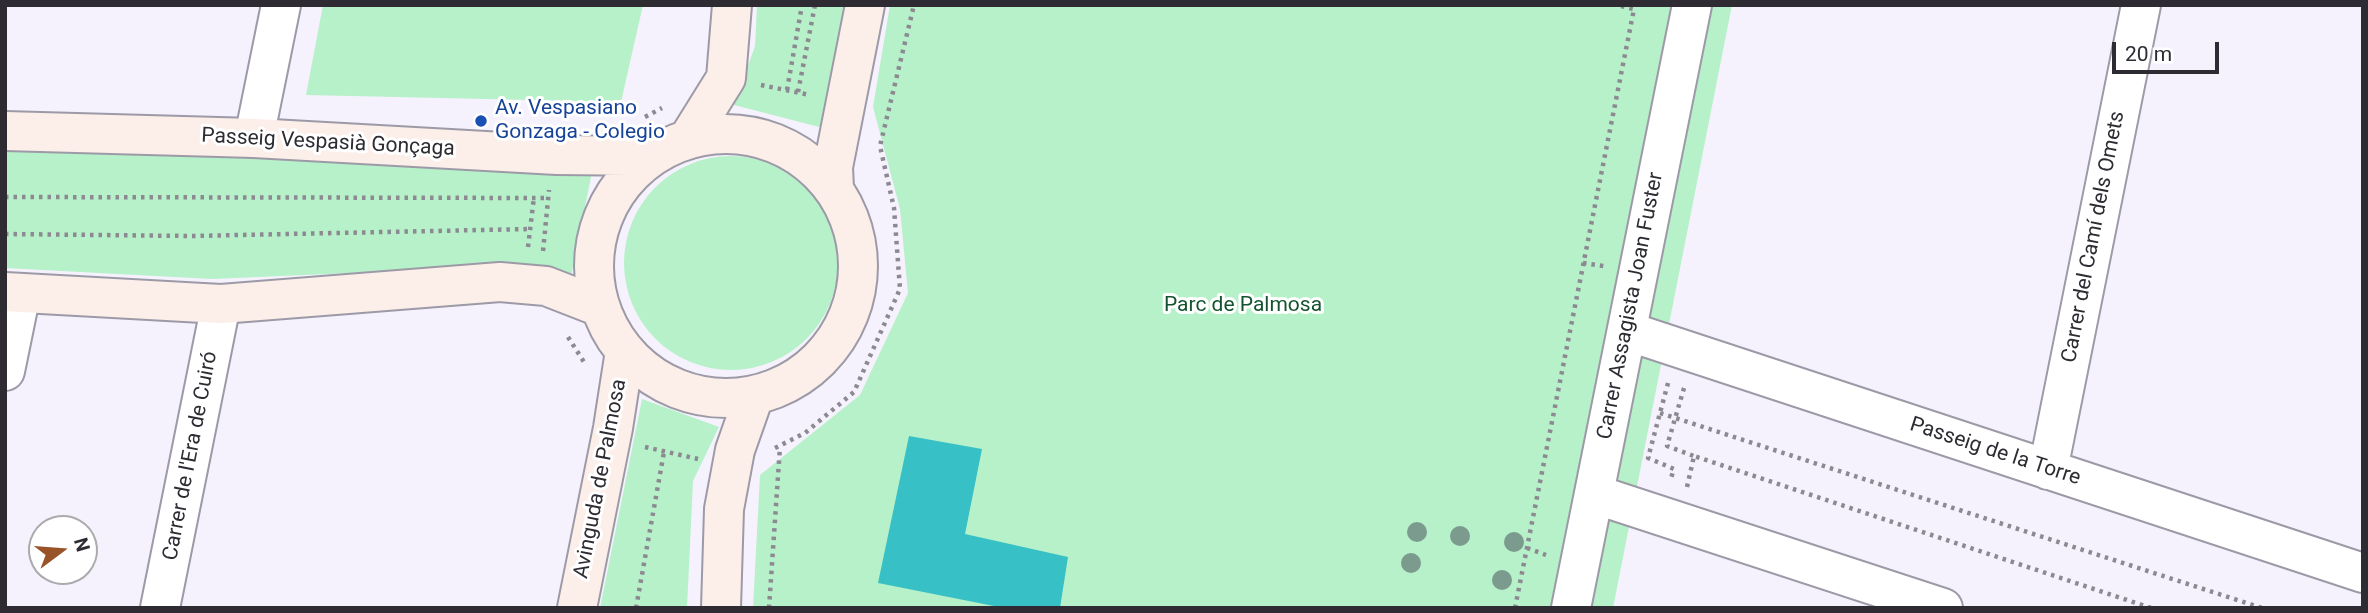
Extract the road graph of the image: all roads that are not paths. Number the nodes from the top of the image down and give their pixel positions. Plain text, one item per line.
1 (281, 5) edge
2 (732, 5) edge
3 (865, 5) edge
4 (1692, 5) edge
5 (2141, 5) edge
6 (5, 131) edge
7 (254, 138) junction
8 (688, 139) junction
9 (652, 156) junction
10 (834, 189) junction
11 (13, 293) edge
12 (221, 304) junction
13 (600, 307) junction
14 (1627, 331) junction
15 (625, 351) junction
16 (5, 371) edge
17 (754, 396) junction
18 (2048, 470) junction
19 (1594, 494) junction
20 (2363, 573) edge
21 (160, 608) edge
22 (577, 608) edge
23 (721, 608) edge
24 (1571, 608) edge
25 (1943, 608) edge

1 - 7 street
2 - 8 street
3 - 10 street
4 - 14 street, Carrer Assagista Joan Fuster
5 - 18 street, Carrer del Camí dels Omets
6 - 7 street, Passeig Vespasià Gonçaga
7 - 9 street, Passeig Vespasià Gonçaga
8 - 9 street
8 - 10 street
9 - 13 street
10 - 17 street
11 - 12 street
11 - 16 street
12 - 13 street
12 - 21 street, Carrer de l'Era de Cuiró
13 - 15 street
14 - 18 street, Passeig de la Torre
14 - 19 street, Carrer Assagista Joan Fuster
15 - 17 street
15 - 22 street, Avinguda de Palmosa
17 - 23 street
18 - 20 street, Passeig de la Torre
19 - 24 street, Carrer Assagista Joan Fuster
19 - 25 street

